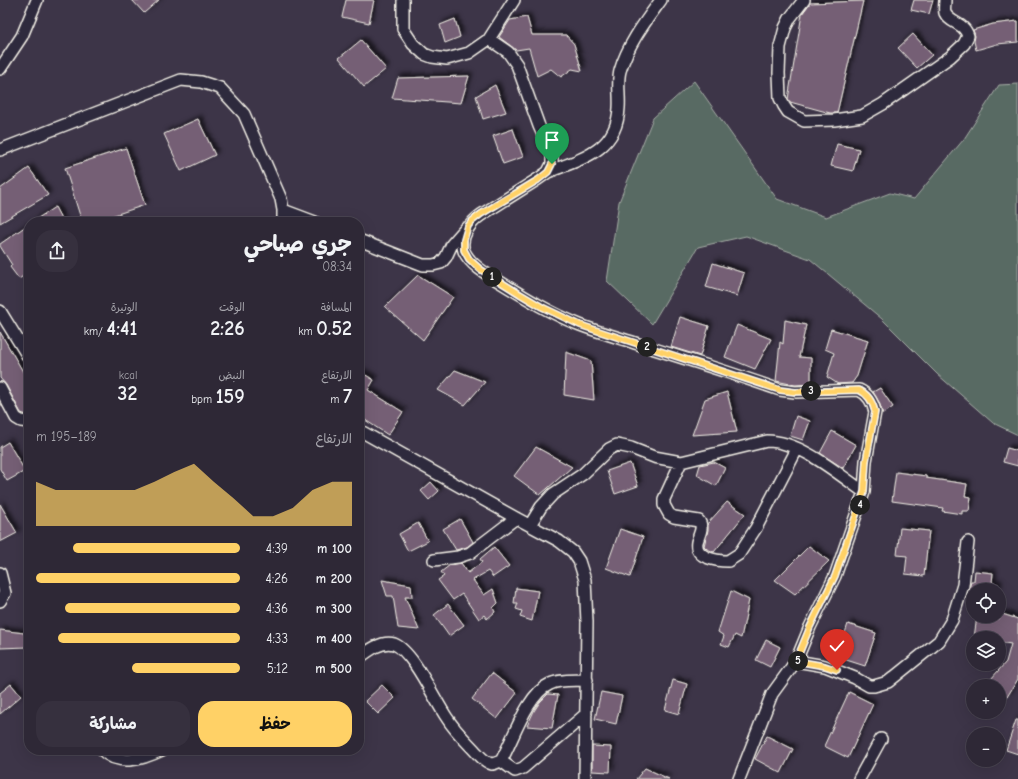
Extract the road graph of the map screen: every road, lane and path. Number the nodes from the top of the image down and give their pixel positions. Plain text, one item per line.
1 (37, 0) edge
2 (402, 0) edge
3 (514, 0) edge
4 (661, 0) edge
5 (804, 0) edge
6 (945, 0) edge
7 (489, 39) junction
8 (0, 69) edge
9 (0, 150) edge
10 (548, 172) junction
11 (283, 210) junction
12 (283, 217) edge
13 (302, 217) edge
14 (468, 226) junction
15 (364, 242) edge
16 (0, 311) edge
17 (24, 350) edge
18 (0, 388) edge
19 (24, 421) edge
20 (364, 433) edge
21 (797, 448) junction
22 (681, 462) junction
23 (864, 492) junction
24 (516, 518) junction
25 (530, 525) junction
26 (968, 542) dead end
27 (434, 560) dead end
28 (0, 573) edge
29 (0, 601) edge
30 (364, 654) edge
31 (796, 661) junction
32 (587, 680) junction
33 (586, 714) junction
34 (881, 739) dead end
35 (108, 755) edge
36 (150, 755) edge
37 (500, 761) junction
38 (585, 779) edge
39 (739, 779) edge
40 (859, 779) edge

1 - 8 street
2 - 7 street
3 - 7 street
4 - 10 street
5 - 6 street
7 - 10 street
9 - 11 street
10 - 14 street
11 - 12 street
11 - 13 street
14 - 15 street
14 - 23 street
16 - 17 street
18 - 19 street
20 - 24 street
21 - 22 street
21 - 22 street
21 - 23 street
22 - 25 street
23 - 31 street
24 - 25 street
24 - 27 street
25 - 32 street
26 - 31 street
28 - 29 street
30 - 37 street
31 - 39 street
32 - 33 street
32 - 37 street
33 - 37 street
33 - 38 street
34 - 40 street
35 - 36 street

